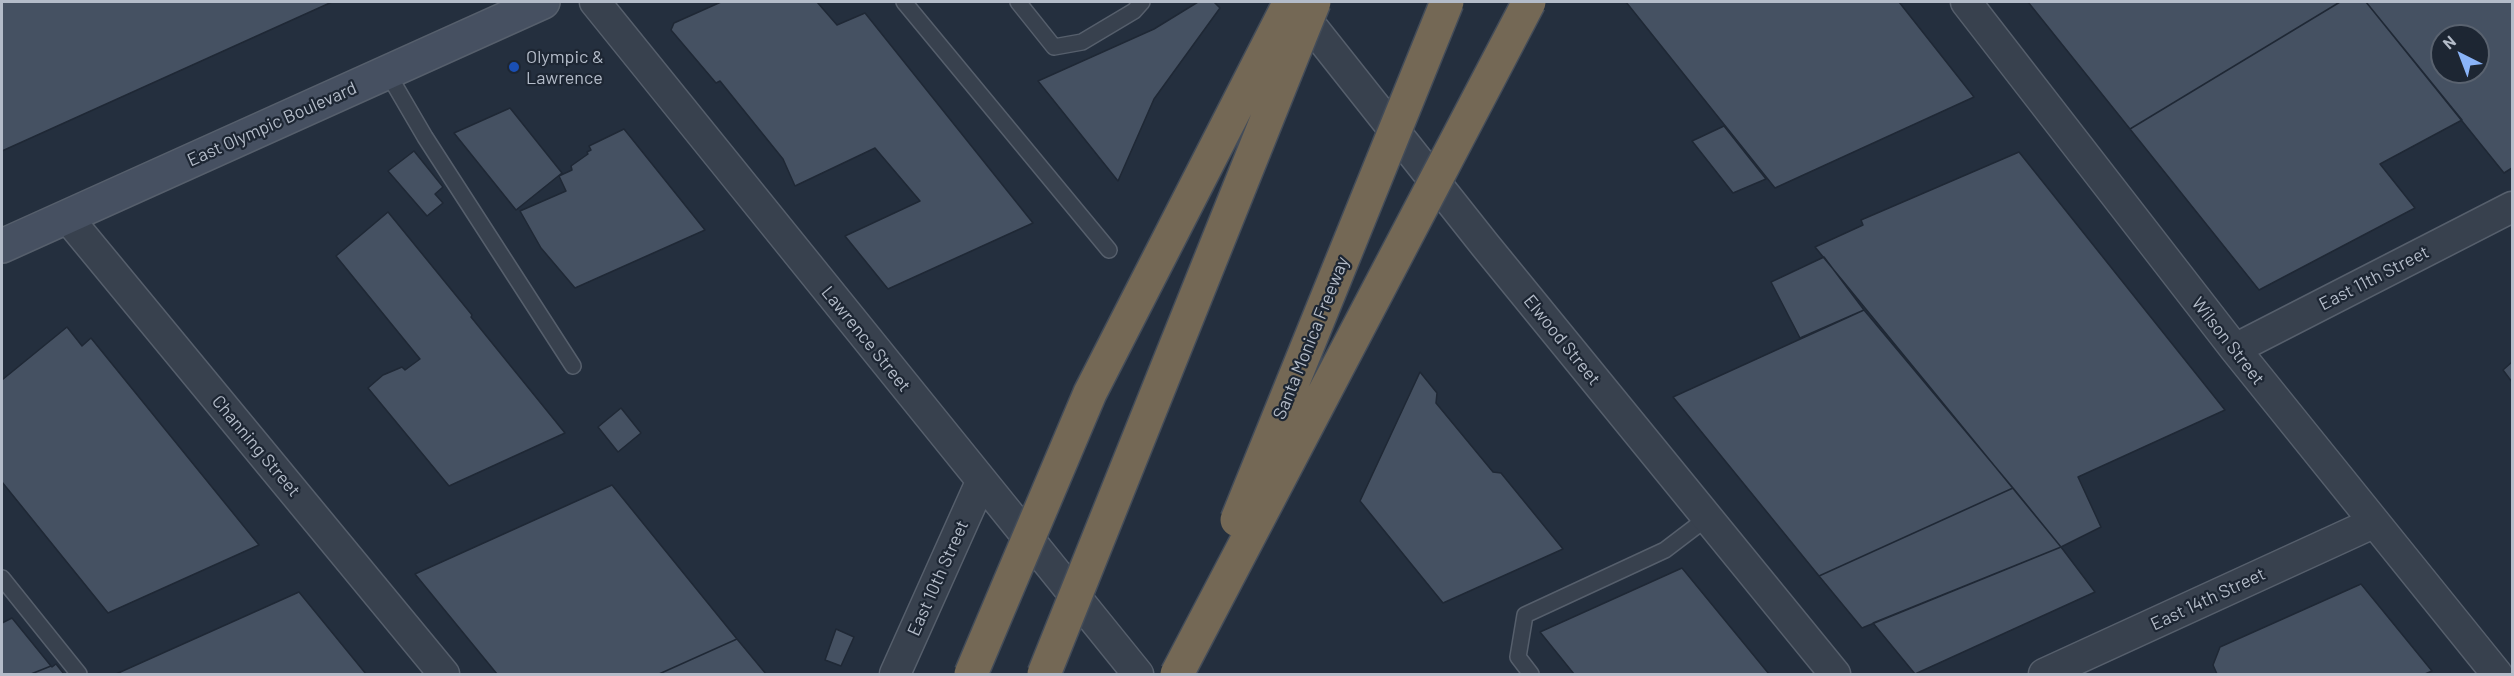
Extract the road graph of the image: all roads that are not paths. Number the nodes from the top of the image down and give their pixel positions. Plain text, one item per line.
1 (543, 2) edge
2 (595, 2) edge
3 (904, 2) edge
4 (1018, 2) edge
5 (1142, 2) edge
6 (1291, 2) edge
7 (1314, 2) edge
8 (1448, 2) edge
9 (1529, 2) edge
10 (1966, 2) edge
11 (387, 72) junction
12 (2512, 207) edge
13 (67, 217) junction
14 (2, 246) edge
15 (1109, 250) dead end
16 (2235, 349) junction
17 (573, 366) dead end
18 (981, 482) junction
19 (1707, 518) junction
20 (2373, 523) junction
21 (2, 578) edge
22 (79, 675) edge
23 (444, 675) edge
24 (895, 675) edge
25 (971, 675) edge
26 (1044, 675) edge
27 (1138, 675) edge
28 (1175, 675) edge
29 (1531, 675) edge
30 (1835, 675) edge
31 (2044, 675) edge
32 (2497, 675) edge

1 - 11 main road, East Olympic Boulevard
2 - 18 street, Lawrence Street
3 - 15 lane
4 - 5 lane
6 - 19 street, Elwood Street
6 - 25 highway, bridge
7 - 26 highway, bridge
8 - 28 highway, Santa Monica Freeway, bridge
9 - 28 highway, bridge
10 - 16 street, Wilson Street
11 - 13 main road, East Olympic Boulevard
11 - 17 lane
12 - 16 street, East 11th Street
13 - 14 main road, East Olympic Boulevard
13 - 23 street, Channing Street
16 - 20 street, Wilson Street
18 - 24 street, East 10th Street
18 - 27 street, Lawrence Street
19 - 29 lane
19 - 30 street, Elwood Street
20 - 31 street, East 14th Street
20 - 32 street, Wilson Street
21 - 22 lane

